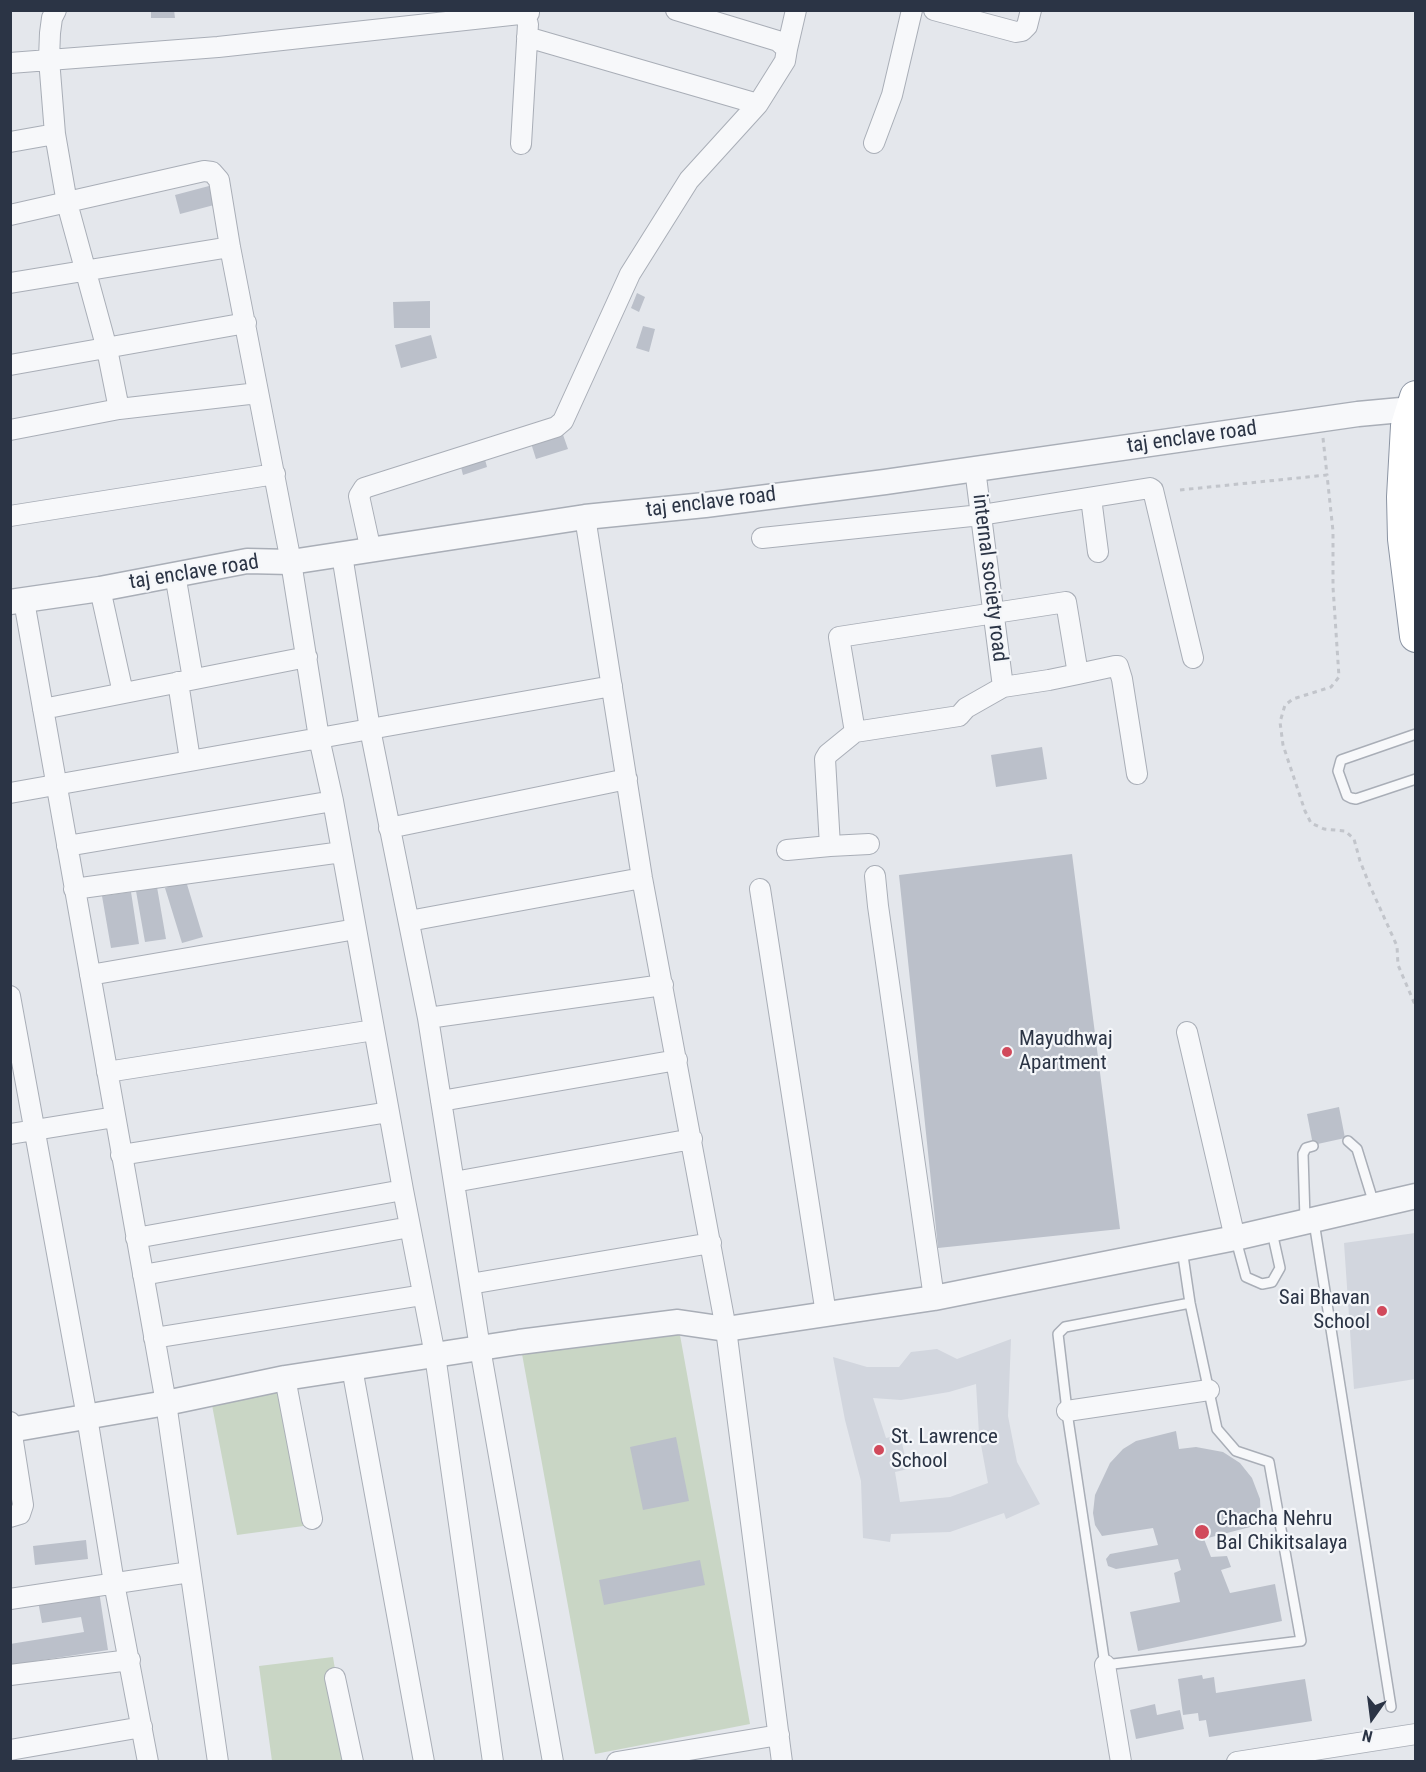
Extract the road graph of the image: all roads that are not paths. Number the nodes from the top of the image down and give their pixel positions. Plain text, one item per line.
1 (676, 10) edge
2 (796, 10) edge
3 (912, 10) edge
4 (934, 10) edge
5 (1031, 10) edge
6 (529, 12) edge
7 (49, 13) edge
8 (527, 37) junction
9 (787, 48) junction
10 (49, 59) junction
11 (10, 63) edge
12 (758, 104) junction
13 (55, 134) junction
14 (10, 142) edge
15 (874, 143) dead end
16 (521, 144) dead end
17 (67, 203) junction
18 (10, 214) edge
19 (230, 247) junction
20 (87, 271) junction
21 (10, 284) edge
22 (246, 323) junction
23 (107, 349) junction
24 (10, 365) edge
25 (258, 393) junction
26 (1414, 403) edge
27 (119, 409) junction
28 (10, 430) edge
29 (975, 469) junction
30 (275, 474) junction
31 (1091, 498) junction
32 (981, 515) junction
33 (10, 516) edge
34 (585, 517) junction
35 (762, 538) dead end
36 (371, 551) junction
37 (1098, 552) dead end
38 (342, 555) junction
39 (291, 562) junction
40 (175, 574) junction
41 (100, 589) junction
42 (17, 601) edge
43 (994, 613) junction
44 (1416, 636) edge
45 (307, 657) junction
46 (1193, 658) dead end
47 (1078, 674) junction
48 (185, 681) junction
49 (612, 686) junction
50 (1003, 687) junction
51 (123, 693) junction
52 (43, 709) junction
53 (370, 729) junction
54 (855, 732) junction
55 (1416, 734) edge
56 (319, 738) junction
57 (190, 760) junction
58 (1137, 774) dead end
59 (627, 779) junction
60 (1416, 779) edge
61 (56, 784) junction
62 (10, 793) edge
63 (333, 801) junction
64 (389, 828) junction
65 (869, 844) dead end
66 (67, 846) junction
67 (830, 846) junction
68 (787, 850) dead end
69 (342, 852) junction
70 (875, 876) dead end
71 (642, 878) junction
72 (74, 889) junction
73 (760, 889) dead end
74 (409, 921) junction
75 (356, 929) junction
76 (90, 975) junction
77 (663, 985) junction
78 (10, 996) edge
79 (428, 1018) junction
80 (374, 1030) junction
81 (1187, 1032) dead end
82 (677, 1060) junction
83 (106, 1072) junction
84 (441, 1101) junction
85 (389, 1112) junction
86 (115, 1117) junction
87 (35, 1130) junction
88 (10, 1134) edge
89 (692, 1140) junction
90 (1348, 1141) dead end
91 (1313, 1146) dead end
92 (121, 1155) junction
93 (454, 1182) junction
94 (403, 1190) junction
95 (1416, 1196) edge
96 (1374, 1205) junction
97 (1309, 1221) junction
98 (410, 1227) junction
99 (1271, 1229) junction
100 (136, 1238) junction
101 (1235, 1238) junction
102 (711, 1243) junction
103 (1182, 1248) junction
104 (143, 1275) junction
105 (470, 1284) junction
106 (423, 1295) junction
107 (934, 1298) junction
108 (1191, 1303) junction
109 (819, 1315) junction
110 (726, 1329) junction
111 (154, 1338) junction
112 (480, 1348) junction
113 (435, 1355) junction
114 (352, 1368) junction
115 (285, 1378) junction
116 (1209, 1390) junction
117 (166, 1403) junction
118 (1067, 1411) junction
119 (87, 1418) junction
120 (11, 1428) edge
121 (10, 1517) edge
122 (312, 1519) dead end
123 (190, 1572) junction
124 (114, 1583) junction
125 (10, 1599) edge
126 (130, 1660) junction
127 (1105, 1665) junction
128 (10, 1675) edge
129 (335, 1678) dead end
130 (1391, 1707) dead end
131 (142, 1727) junction
132 (1416, 1734) edge
133 (779, 1735) junction
134 (10, 1750) edge
135 (148, 1761) edge
136 (218, 1761) edge
137 (353, 1761) edge
138 (424, 1761) edge
139 (494, 1761) edge
140 (552, 1761) edge
141 (617, 1761) edge
142 (782, 1761) edge
143 (1121, 1761) edge
144 (1237, 1761) edge

1 - 9 street
2 - 9 street
3 - 15 street
4 - 5 street
6 - 8 street
6 - 10 street
7 - 10 street
8 - 12 street
8 - 16 street
9 - 12 street
10 - 11 street
10 - 13 street
12 - 36 street
13 - 14 street
13 - 17 street
17 - 18 street
17 - 19 street
17 - 20 street
19 - 20 street
19 - 22 street
20 - 21 street
20 - 23 street
22 - 23 street
22 - 25 street
23 - 24 street
23 - 27 street
25 - 27 street
25 - 30 street
26 - 29 street, taj enclave road
26 - 44 highway
27 - 28 street
29 - 32 street, internal society road
29 - 34 street, taj enclave road
30 - 33 street
30 - 39 street
31 - 32 street
31 - 37 street
31 - 46 street
32 - 35 street
32 - 43 street, internal society road
34 - 36 street, taj enclave road
34 - 49 street
36 - 38 street, taj enclave road
38 - 39 street, taj enclave road
38 - 53 street
39 - 40 street, taj enclave road
39 - 45 street
40 - 41 street, taj enclave road
40 - 48 street
41 - 42 street, taj enclave road
41 - 51 street
42 - 52 street
43 - 47 street
43 - 50 street, internal society road
43 - 54 street
45 - 48 street
45 - 56 street
47 - 50 street, internal society road
47 - 58 street, internal society road
48 - 51 street
48 - 57 street
49 - 53 street
49 - 59 street
50 - 54 street, internal society road
51 - 52 street
52 - 61 street
53 - 56 street
53 - 64 street
54 - 67 street
55 - 60 lane
56 - 57 street
56 - 63 street
57 - 61 street
59 - 64 street
59 - 71 street
61 - 62 street
61 - 66 street
63 - 66 street
63 - 69 street
64 - 74 street
65 - 67 street
66 - 72 street
67 - 68 street
69 - 72 street
69 - 75 street
70 - 107 street
71 - 74 street
71 - 77 street
72 - 76 street
73 - 109 street
74 - 79 street
75 - 76 street
75 - 80 street
76 - 83 street
77 - 79 street
77 - 82 street
78 - 87 street
79 - 84 street
80 - 83 street
80 - 85 street
81 - 101 street
82 - 84 street
82 - 89 street
83 - 86 street
84 - 93 street
85 - 92 street
85 - 94 street
86 - 87 street
86 - 92 street
87 - 88 street
87 - 119 street
89 - 93 street
89 - 102 street
90 - 96 lane
91 - 97 lane
92 - 100 street
93 - 105 street
94 - 98 street
94 - 100 street
95 - 96 street
96 - 97 street
97 - 99 street
97 - 130 lane
98 - 104 street
98 - 106 street
99 - 101 street
99 - 101 lane
100 - 104 street
101 - 103 street
102 - 105 street
102 - 110 street
103 - 107 street
103 - 108 lane
104 - 111 street
105 - 112 street
106 - 111 street
106 - 113 street
107 - 109 street
108 - 116 lane
108 - 118 lane
109 - 110 street
110 - 112 street
110 - 133 street
111 - 117 street
112 - 113 street
112 - 140 street
113 - 114 street
113 - 139 street
114 - 115 street
114 - 138 street
115 - 117 street
115 - 122 street
116 - 118 street
116 - 127 lane
117 - 119 street
117 - 123 street
118 - 127 lane
119 - 120 street
119 - 124 street
120 - 121 street
123 - 124 street
123 - 136 street
124 - 125 street
124 - 126 street
126 - 128 street
126 - 131 street
127 - 143 street
129 - 137 street
131 - 134 street
131 - 135 street
132 - 144 street
133 - 141 street
133 - 142 street

